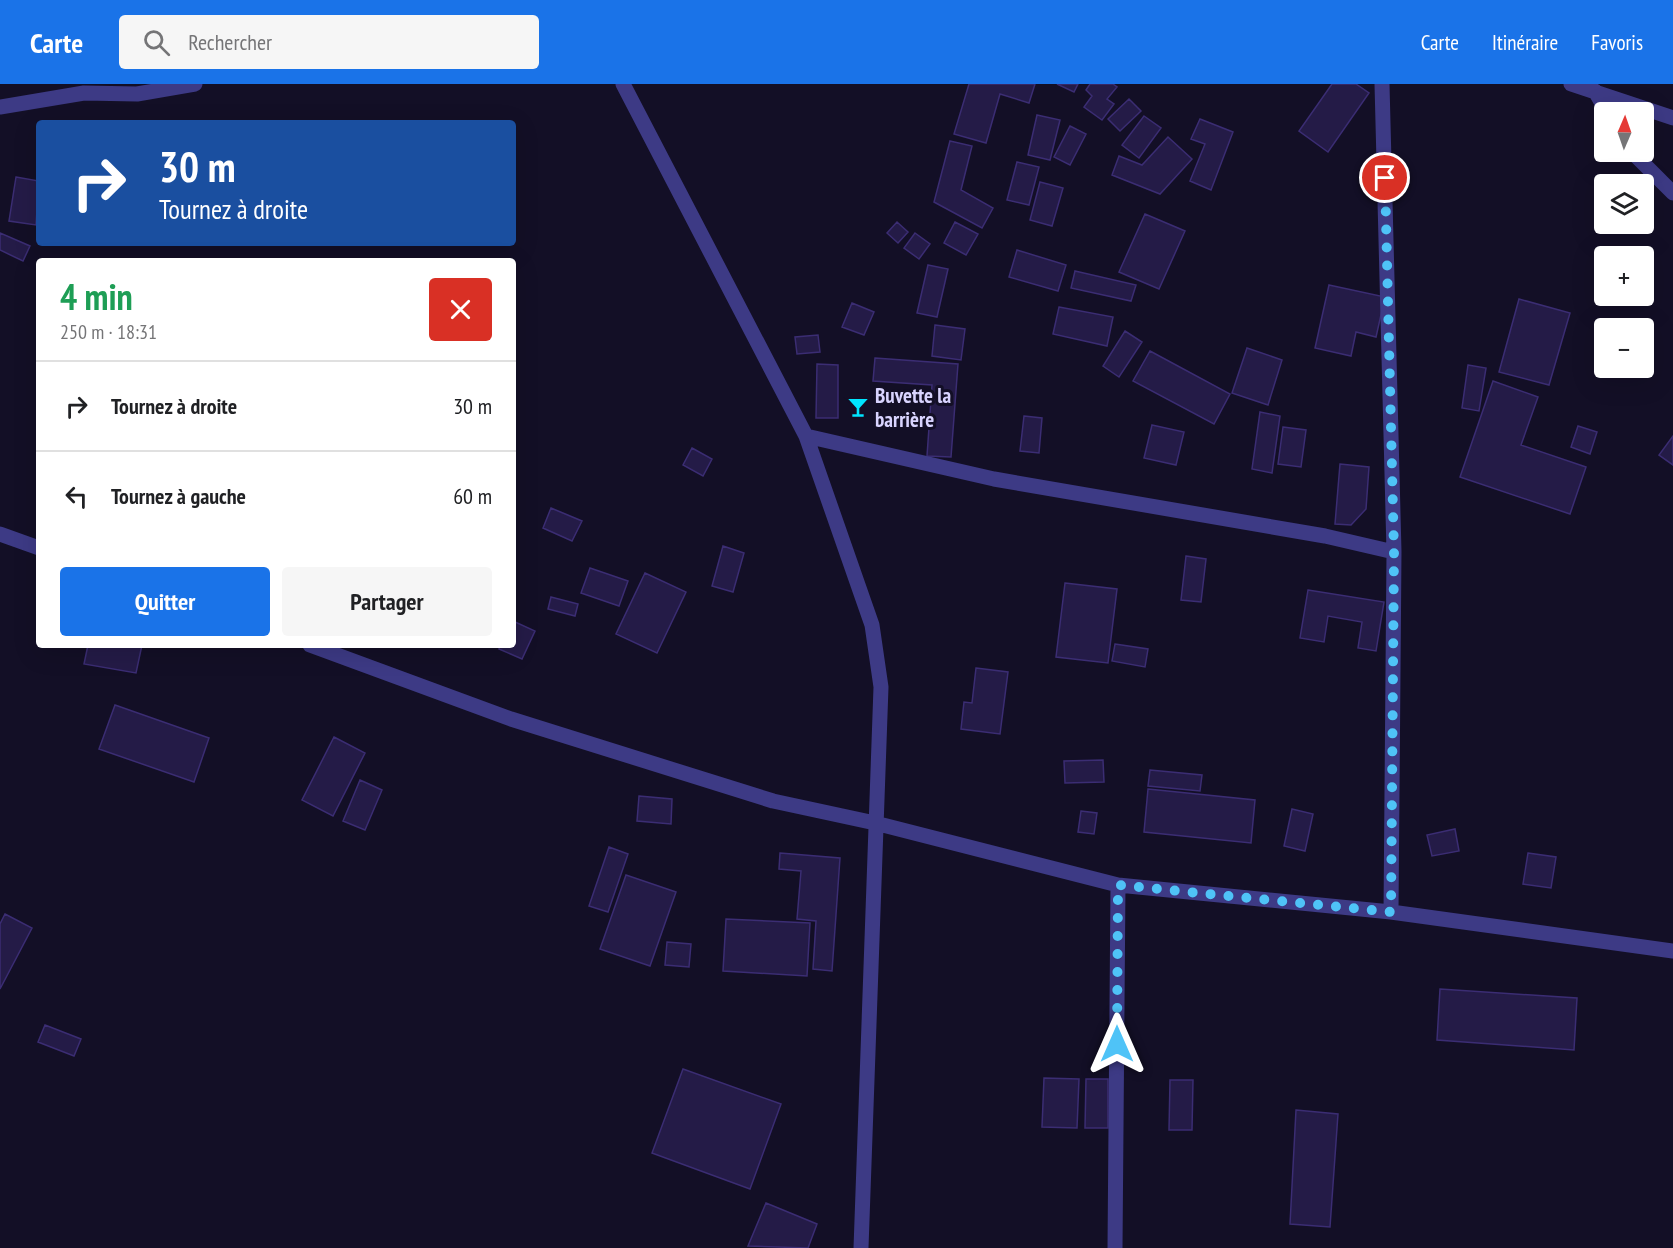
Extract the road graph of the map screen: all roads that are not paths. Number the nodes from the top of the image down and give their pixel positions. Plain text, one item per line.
1 (195, 84) edge
2 (623, 84) edge
3 (1382, 84) edge
4 (1571, 84) edge
5 (1595, 91) junction
6 (1601, 102) edge
7 (0, 107) edge
8 (1673, 118) edge
9 (1642, 162) edge
10 (1673, 193) edge
11 (806, 436) junction
12 (0, 534) edge
13 (36, 547) edge
14 (1394, 552) junction
15 (318, 648) edge
16 (875, 823) junction
17 (1118, 885) junction
18 (1391, 912) junction
19 (1673, 951) edge
20 (861, 1248) edge
21 (1115, 1248) edge

1 - 7 street
2 - 11 street
3 - 14 street
4 - 5 street
5 - 6 street
5 - 8 street
9 - 10 street
11 - 14 street
11 - 16 street
12 - 13 street
14 - 18 street
15 - 16 street
16 - 17 street
16 - 20 street
17 - 18 street
17 - 21 street
18 - 19 street

